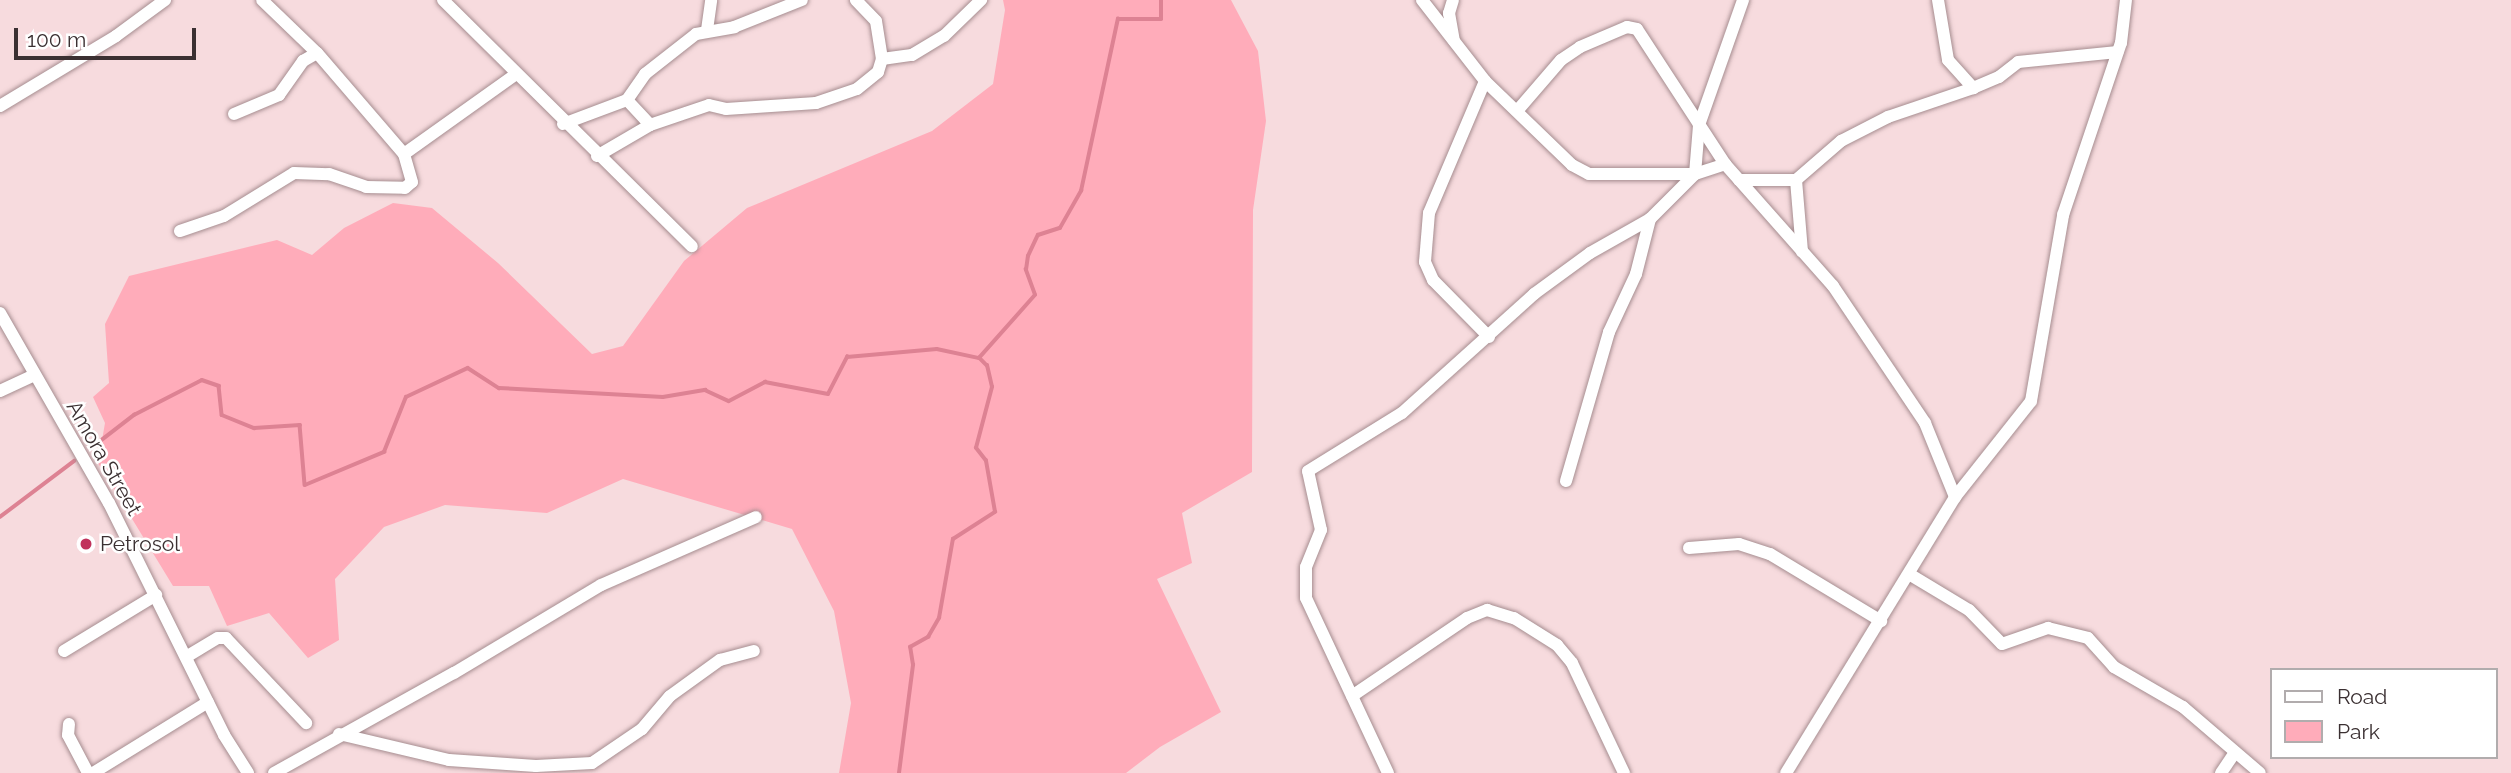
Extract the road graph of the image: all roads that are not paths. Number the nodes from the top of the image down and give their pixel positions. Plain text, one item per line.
1 (165, 0) edge
2 (262, 0) edge
3 (443, 0) edge
4 (711, 0) edge
5 (802, 0) edge
6 (856, 0) edge
7 (981, 0) edge
8 (1422, 0) edge
9 (1453, 0) edge
10 (1742, 0) edge
11 (1938, 0) edge
12 (2126, 0) edge
13 (707, 30) junction
14 (1454, 45) junction
15 (2118, 52) junction
16 (317, 53) junction
17 (882, 59) junction
18 (516, 74) junction
19 (1485, 81) junction
20 (1973, 88) junction
21 (627, 100) junction
22 (0, 106) edge
23 (1517, 111) junction
24 (234, 114) dead end
25 (563, 124) junction
26 (650, 125) junction
27 (1699, 125) junction
28 (404, 154) junction
29 (597, 156) junction
30 (1725, 164) junction
31 (1695, 174) junction
32 (1738, 180) junction
33 (1796, 180) junction
34 (1650, 219) junction
35 (180, 231) dead end
36 (692, 246) dead end
37 (1802, 251) junction
38 (0, 313) edge
39 (1489, 337) junction
40 (34, 375) junction
41 (0, 391) edge
42 (1566, 481) dead end
43 (1955, 497) junction
44 (756, 517) dead end
45 (1689, 548) dead end
46 (1909, 574) junction
47 (156, 595) junction
48 (1881, 621) junction
49 (64, 651) dead end
50 (754, 651) dead end
51 (186, 657) junction
52 (1352, 696) junction
53 (208, 702) junction
54 (306, 723) dead end
55 (69, 724) dead end
56 (339, 734) junction
57 (2235, 752) junction
58 (88, 773) edge
59 (93, 773) edge
60 (248, 773) edge
61 (274, 773) edge
62 (1388, 773) edge
63 (1624, 773) edge
64 (1786, 773) edge
65 (2221, 773) edge
66 (2260, 773) edge

1 - 22 street
2 - 16 street
3 - 18 street
4 - 13 street
5 - 13 street
6 - 17 street
7 - 17 street
8 - 14 street
9 - 14 street
10 - 27 street
11 - 20 street
12 - 15 street
13 - 21 street
14 - 19 street
15 - 20 street
15 - 43 street
16 - 24 street
16 - 28 street
17 - 26 street
18 - 25 street
18 - 28 street
19 - 23 street
19 - 39 street
20 - 33 street
21 - 25 street
21 - 26 street
23 - 27 street
23 - 31 street
25 - 29 street
26 - 29 street
27 - 30 street
27 - 31 street
28 - 35 street
29 - 36 street
30 - 31 street
30 - 32 street
31 - 34 street
32 - 33 street
32 - 37 street
33 - 37 street
34 - 39 street
34 - 42 street
37 - 43 street
38 - 40 street, Amora Street
39 - 52 street
40 - 41 street
40 - 47 street, Amora Street
43 - 46 street
44 - 56 street
45 - 48 street
46 - 48 street
46 - 57 street
47 - 49 street
47 - 51 street, Amora Street
48 - 64 street
50 - 56 street
51 - 53 street, Amora Street
51 - 54 street
52 - 62 street
52 - 63 street
53 - 59 street
53 - 60 street, Amora Street
55 - 58 street
56 - 61 street
57 - 65 street
57 - 66 street

